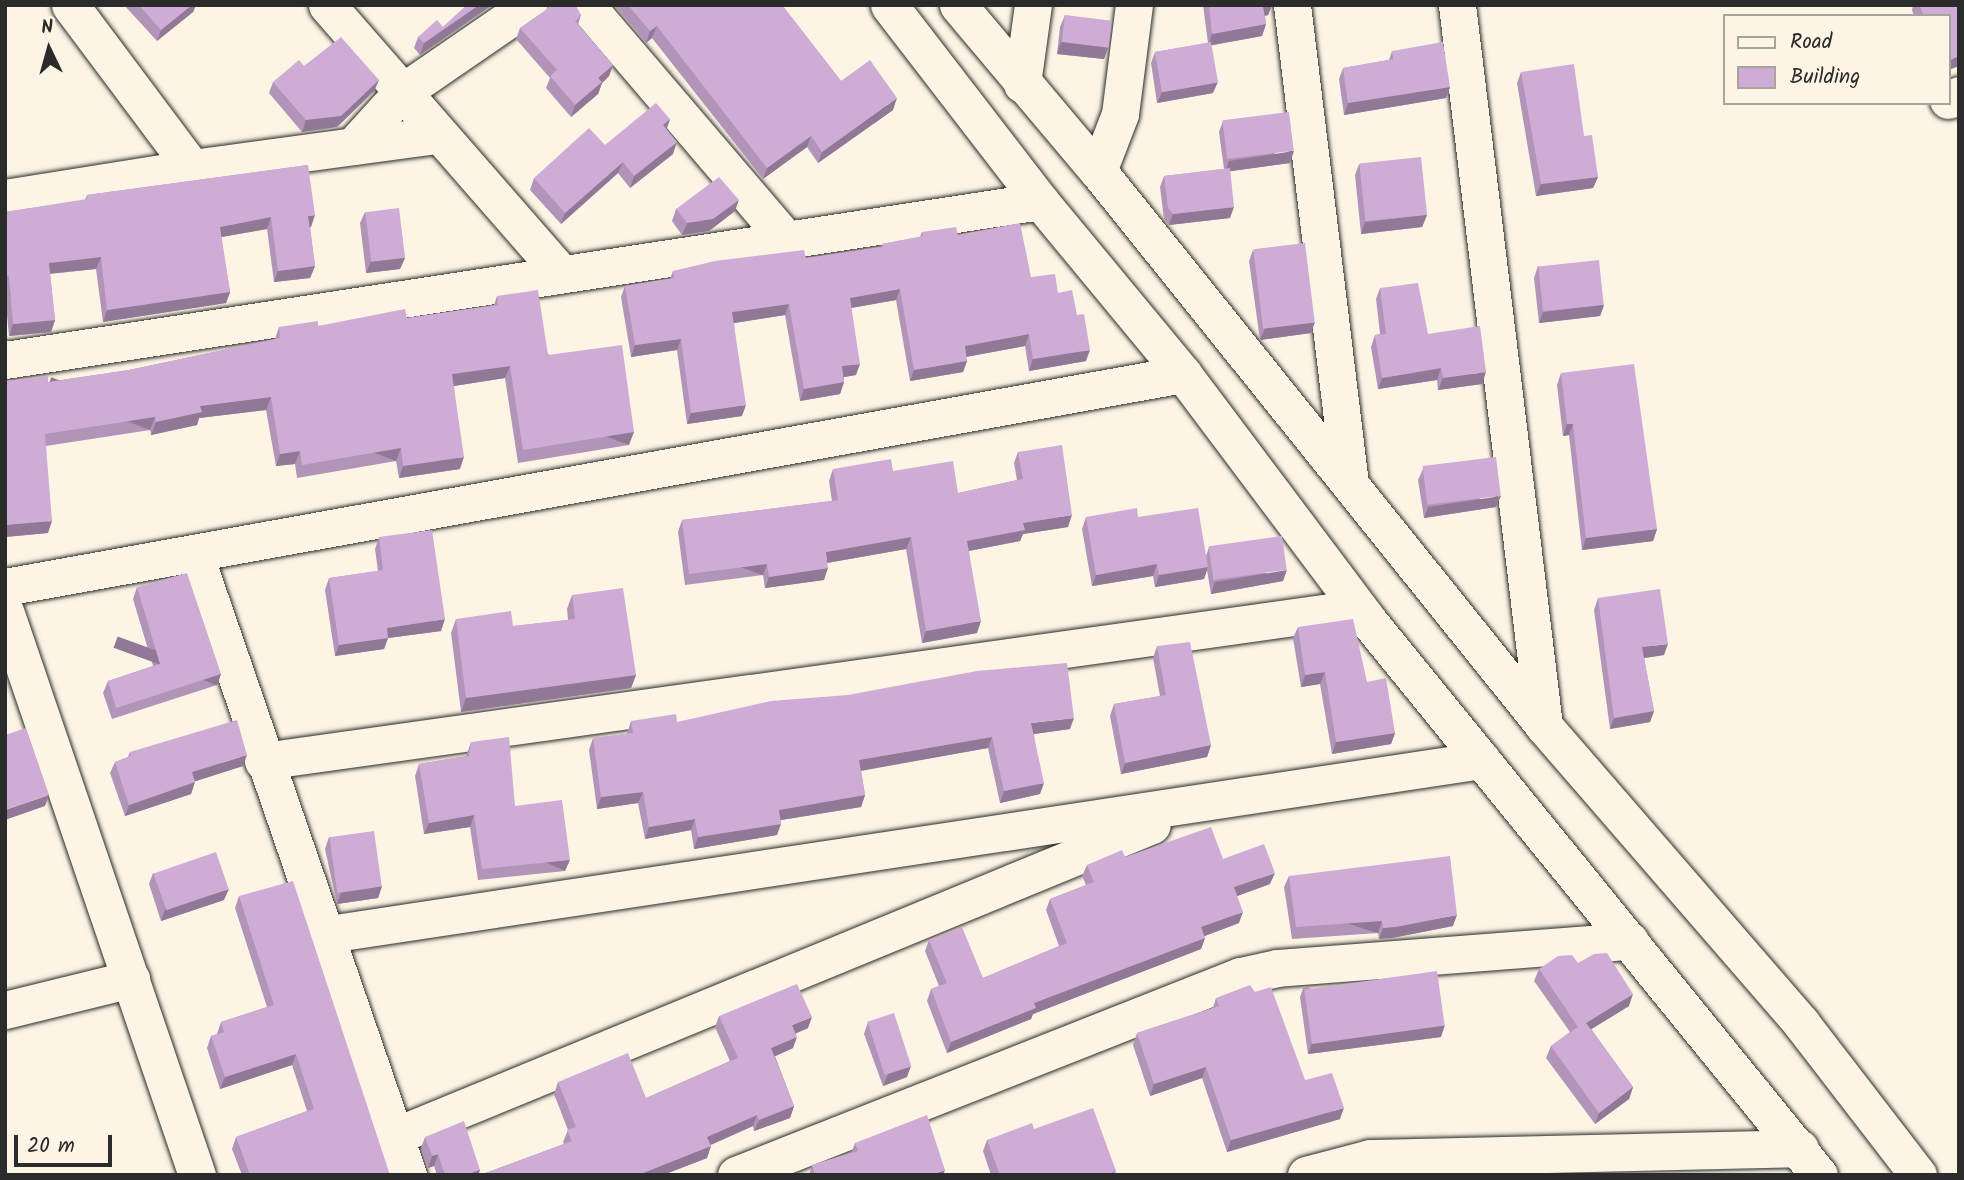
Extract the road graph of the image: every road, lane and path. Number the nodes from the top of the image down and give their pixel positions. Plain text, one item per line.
1 (70, 5) edge
2 (327, 5) edge
3 (529, 5) edge
4 (586, 5) edge
5 (889, 5) edge
6 (958, 5) edge
7 (1033, 5) edge
8 (1134, 5) edge
9 (1292, 5) edge
10 (1457, 5) edge
11 (1022, 84) junction
12 (401, 93) junction
13 (437, 135) junction
14 (353, 146) junction
15 (191, 169) junction
16 (1098, 171) junction
17 (5, 198) edge
18 (1040, 201) junction
19 (785, 238) junction
20 (560, 272) junction
21 (5, 360) edge
22 (1183, 374) junction
23 (1350, 482) junction
24 (194, 554) junction
25 (5, 587) edge
26 (1358, 608) junction
27 (5, 611) edge
28 (1544, 726) junction
29 (1482, 760) junction
30 (263, 761) junction
31 (1206, 803) junction
32 (322, 934) junction
33 (1630, 941) junction
34 (131, 979) junction
35 (5, 1010) edge
36 (396, 1136) junction
37 (1809, 1161) edge
38 (197, 1175) edge
39 (408, 1175) edge
40 (736, 1175) edge
41 (1306, 1175) edge
42 (1918, 1175) edge

1 - 15 street
2 - 12 street
3 - 12 street
4 - 19 street
5 - 18 street
6 - 11 street
7 - 11 street
8 - 16 street
9 - 23 street
10 - 28 street
11 - 16 street
12 - 13 street
12 - 14 street
13 - 14 street
13 - 20 street
14 - 15 street
15 - 17 street
16 - 23 street
18 - 19 street
18 - 22 street
19 - 20 street
20 - 21 street
22 - 24 street
22 - 26 street
23 - 28 street
24 - 25 street
24 - 30 street
26 - 29 street
26 - 30 street
27 - 34 street
28 - 42 street
29 - 31 street
29 - 33 street
30 - 32 street
31 - 32 street
31 - 36 street
32 - 36 street
33 - 37 street
33 - 40 street
34 - 35 street
34 - 38 street
36 - 39 street
37 - 41 street

